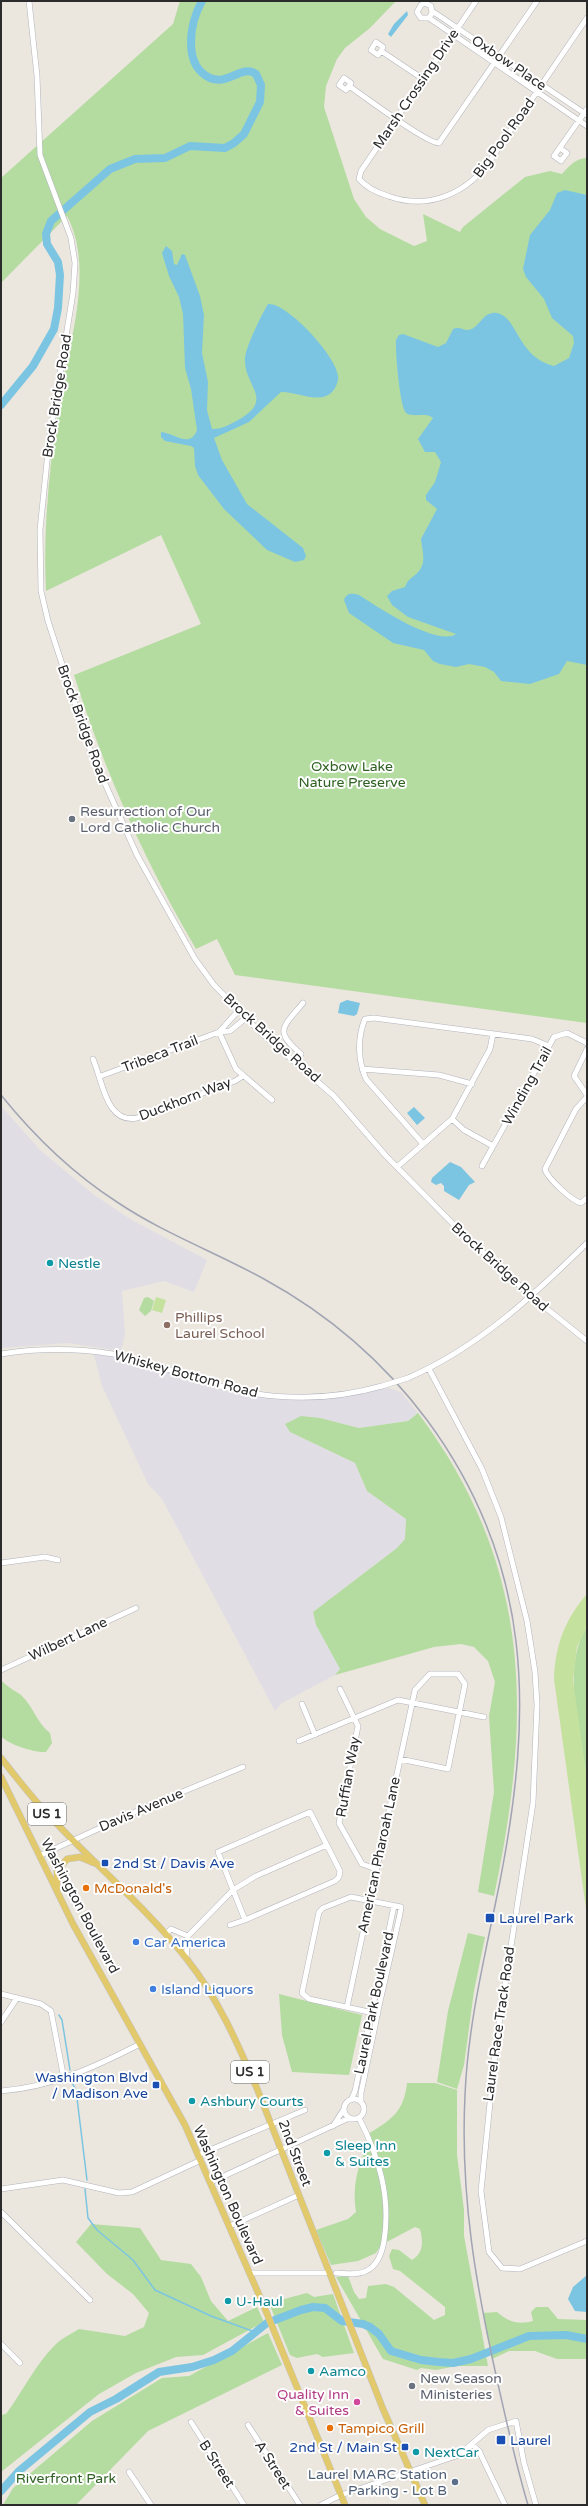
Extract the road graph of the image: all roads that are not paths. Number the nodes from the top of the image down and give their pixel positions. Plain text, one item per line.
1 (29, 1) edge
2 (476, 1) edge
3 (537, 1) edge
4 (432, 11) junction
5 (429, 18) junction
6 (587, 18) edge
7 (457, 28) junction
8 (453, 34) junction
9 (381, 51) dead end
10 (500, 57) junction
11 (496, 63) junction
12 (423, 79) junction
13 (542, 85) junction
14 (349, 86) dead end
15 (537, 91) junction
16 (586, 112) edge
17 (396, 119) junction
18 (579, 120) junction
19 (587, 126) edge
20 (560, 148) dead end
21 (359, 179) joint
22 (303, 1003) dead end
23 (239, 1010) junction
24 (246, 1017) junction
25 (219, 1032) junction
26 (493, 1034) junction
27 (284, 1037) junction
28 (587, 1043) edge
29 (276, 1046) junction
30 (549, 1046) junction
31 (587, 1049) edge
32 (301, 1054) dead end
33 (93, 1059) dead end
34 (362, 1069) junction
35 (101, 1076) junction
36 (243, 1076) junction
37 (472, 1084) junction
38 (587, 1096) edge
39 (272, 1100) dead end
40 (452, 1119) junction
41 (423, 1144) junction
42 (493, 1146) junction
43 (482, 1166) dead end
44 (397, 1167) junction
45 (587, 1198) edge
46 (587, 1243) edge
47 (531, 1296) junction
48 (587, 1342) edge
49 (1, 1354) edge
50 (430, 1369) junction
51 (58, 1560) dead end
52 (1, 1563) edge
53 (136, 1608) dead end
54 (1, 1670) edge
55 (340, 1689) dead end
56 (412, 1702) junction
57 (302, 1704) dead end
58 (459, 1712) junction
59 (484, 1717) dead end
60 (354, 1718) junction
61 (315, 1735) junction
62 (299, 1741) dead end
63 (1, 1758) edge
64 (400, 1759) junction
65 (243, 1767) dead end
66 (1, 1777) edge
67 (73, 1840) junction
68 (327, 1845) junction
69 (39, 1856) junction
70 (99, 1865) junction
71 (376, 1869) junction
72 (233, 1890) junction
73 (57, 1891) junction
74 (369, 1900) junction
75 (394, 1906) junction
76 (245, 1920) junction
77 (230, 1925) dead end
78 (166, 1934) junction
79 (188, 1936) junction
80 (186, 1958) junction
81 (1, 1994) edge
82 (17, 1998) junction
83 (347, 2007) junction
84 (372, 2012) junction
85 (378, 2014) junction
86 (1, 2022) edge
87 (140, 2044) junction
88 (64, 2079) junction
89 (1, 2091) edge
90 (351, 2100) junction
91 (361, 2102) junction
92 (344, 2109) junction
93 (305, 2110) dead end
94 (359, 2118) junction
95 (351, 2119) junction
96 (271, 2124) junction
97 (332, 2127) junction
98 (281, 2150) junction
99 (200, 2157) junction
100 (211, 2182) junction
101 (1, 2189) edge
102 (299, 2195) junction
103 (1, 2212) edge
104 (230, 2226) junction
105 (587, 2241) edge
106 (250, 2273) junction
107 (325, 2273) dead end
108 (336, 2273) dead end
109 (90, 2300) dead end
110 (1, 2344) edge
111 (20, 2363) dead end
112 (191, 2422) dead end
113 (248, 2425) dead end
114 (472, 2444) junction
115 (480, 2452) junction
116 (460, 2454) junction
117 (129, 2472) dead end
118 (410, 2472) junction
119 (341, 2495) junction
120 (150, 2505) edge
121 (244, 2505) edge
122 (300, 2505) edge
123 (321, 2505) edge
124 (345, 2505) edge
125 (425, 2505) edge
126 (505, 2505) edge
127 (536, 2505) edge

1 - 23 street, Brock Bridge Road
2 - 7 street, Marsh Crossing Drive
3 - 10 street
4 - 5 street
4 - 5 street, Oxbow Place
4 - 7 street, Oxbow Place
5 - 8 street, Oxbow Place
6 - 13 street, Big Pool Road
7 - 8 street, Marsh Crossing Drive
7 - 10 street, Oxbow Place
8 - 11 street, Oxbow Place
8 - 12 street, Marsh Crossing Drive
9 - 12 street
10 - 11 street
10 - 13 street, Oxbow Place
11 - 15 street, Oxbow Place
11 - 17 street
12 - 17 street, Marsh Crossing Drive
13 - 15 street, Big Pool Road
13 - 16 street, Oxbow Place
14 - 17 street
15 - 18 street, Oxbow Place
15 - 21 street, Big Pool Road
16 - 18 street
17 - 21 street, Marsh Crossing Drive
18 - 19 street, Oxbow Place
18 - 20 street
22 - 27 street
23 - 24 street, Brock Bridge Road
23 - 25 street, Tribeca Trail
24 - 25 street, Tribeca Trail
24 - 29 street, Brock Bridge Road
25 - 35 street, Tribeca Trail
25 - 36 street
26 - 30 street
26 - 34 street
26 - 37 street
27 - 29 street
27 - 32 street
28 - 30 street, Winding Trail
29 - 44 street, Brock Bridge Road
30 - 42 street, Winding Trail
31 - 38 street
33 - 35 street, Duckhorn Way
34 - 37 street
34 - 41 street
35 - 36 street, Duckhorn Way
36 - 39 street
37 - 40 street
38 - 45 street
40 - 41 street
40 - 42 street
41 - 44 street
42 - 43 street, Winding Trail
44 - 47 street, Brock Bridge Road
46 - 47 street, Whiskey Bottom Road
47 - 48 street, Brock Bridge Road
47 - 50 street, Whiskey Bottom Road
49 - 50 street, Whiskey Bottom Road, bridge
50 - 105 street, Laurel Race Track Road
51 - 52 street
53 - 54 street, Wilbert Lane
55 - 60 street
56 - 58 street
56 - 58 street, American Pharoah Lane
56 - 60 street
56 - 64 street, American Pharoah Lane
57 - 61 street
58 - 59 street
58 - 64 street
60 - 61 street
60 - 71 street, Ruffian Way
61 - 62 street
63 - 67 main road, 2nd Street / US 1
64 - 71 street, American Pharoah Lane
65 - 67 street, Davis Avenue
66 - 69 main road, Washington Boulevard / US 1
67 - 69 street, Davis Avenue
67 - 70 main road, 2nd Street / US 1
68 - 72 street
68 - 72 street
68 - 76 street
69 - 73 main road, Washington Boulevard / US 1
70 - 73 main road
70 - 78 main road, 2nd Street / US 1
71 - 74 street, American Pharoah Lane
72 - 76 street
72 - 79 street
73 - 87 main road, Washington Boulevard / US 1
74 - 75 street
74 - 83 street, American Pharoah Lane
74 - 83 street
75 - 84 street, Laurel Park Boulevard
75 - 85 street, Laurel Park Boulevard
76 - 77 street
78 - 79 street
78 - 80 main road, 2nd Street / US 1
79 - 80 street
80 - 96 main road, 2nd Street / US 1
81 - 82 street
82 - 86 street
82 - 88 street
83 - 84 street
84 - 85 street
84 - 90 street, Laurel Park Boulevard
85 - 91 street, Laurel Park Boulevard
87 - 88 street
87 - 99 main road, Washington Boulevard / US 1
88 - 89 street
90 - 91 street
90 - 92 street, Laurel Park Boulevard
91 - 94 street, Laurel Park Boulevard
92 - 95 street
92 - 97 street, Laurel Park Boulevard
93 - 96 street
94 - 95 street
94 - 108 street
95 - 97 street
96 - 98 main road, 2nd Street / US 1
96 - 99 street
97 - 98 street
98 - 100 street
98 - 102 main road, 2nd Street / US 1
99 - 100 main road, Washington Boulevard / US 1
99 - 101 street
100 - 104 main road, Washington Boulevard / US 1
102 - 104 street
102 - 118 main road, 2nd Street / US 1
103 - 109 street
104 - 106 main road, Washington Boulevard / US 1
106 - 107 street
106 - 119 main road, Washington Boulevard / US 1
110 - 111 street
112 - 121 street, B Street
113 - 122 street, A Street
114 - 115 street
114 - 116 street
114 - 127 street
115 - 116 street
115 - 126 street
116 - 118 street
117 - 120 street
118 - 119 street
118 - 125 main road, 2nd Street / US 1
119 - 123 street
119 - 124 main road, Washington Boulevard / US 1

